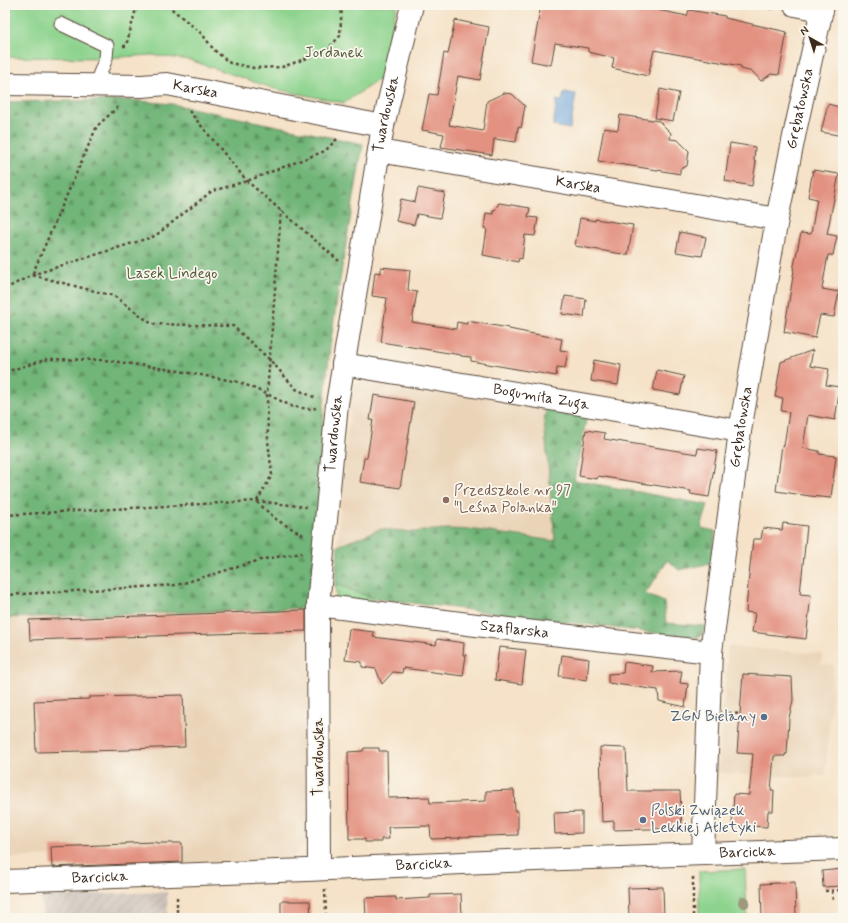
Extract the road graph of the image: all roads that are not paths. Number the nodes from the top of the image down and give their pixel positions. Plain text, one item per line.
1 (412, 5) edge
2 (796, 5) edge
3 (822, 8) edge
4 (61, 24) dead end
5 (5, 84) edge
6 (95, 86) junction
7 (383, 126) junction
8 (379, 151) junction
9 (777, 219) junction
10 (343, 364) junction
11 (740, 431) junction
12 (318, 605) junction
13 (710, 652) junction
14 (843, 849) edge
15 (702, 854) junction
16 (322, 879) junction
17 (5, 881) edge

1 - 7 street, Twardowska
2 - 3 street
3 - 9 street, Grębałowska
4 - 6 lane
5 - 6 street, Karska
6 - 7 street, Karska
7 - 8 street, Twardowska
8 - 9 street, Karska
8 - 10 street, Twardowska
9 - 11 street, Grębałowska
10 - 11 street, Bogumiła Zuga
10 - 12 street, Twardowska
11 - 13 street, Grębałowska
12 - 13 street, Szaflarska
12 - 16 street, Twardowska
13 - 15 street, Grębałowska
14 - 15 street, Barcicka
15 - 16 street, Barcicka
16 - 17 street, Barcicka

